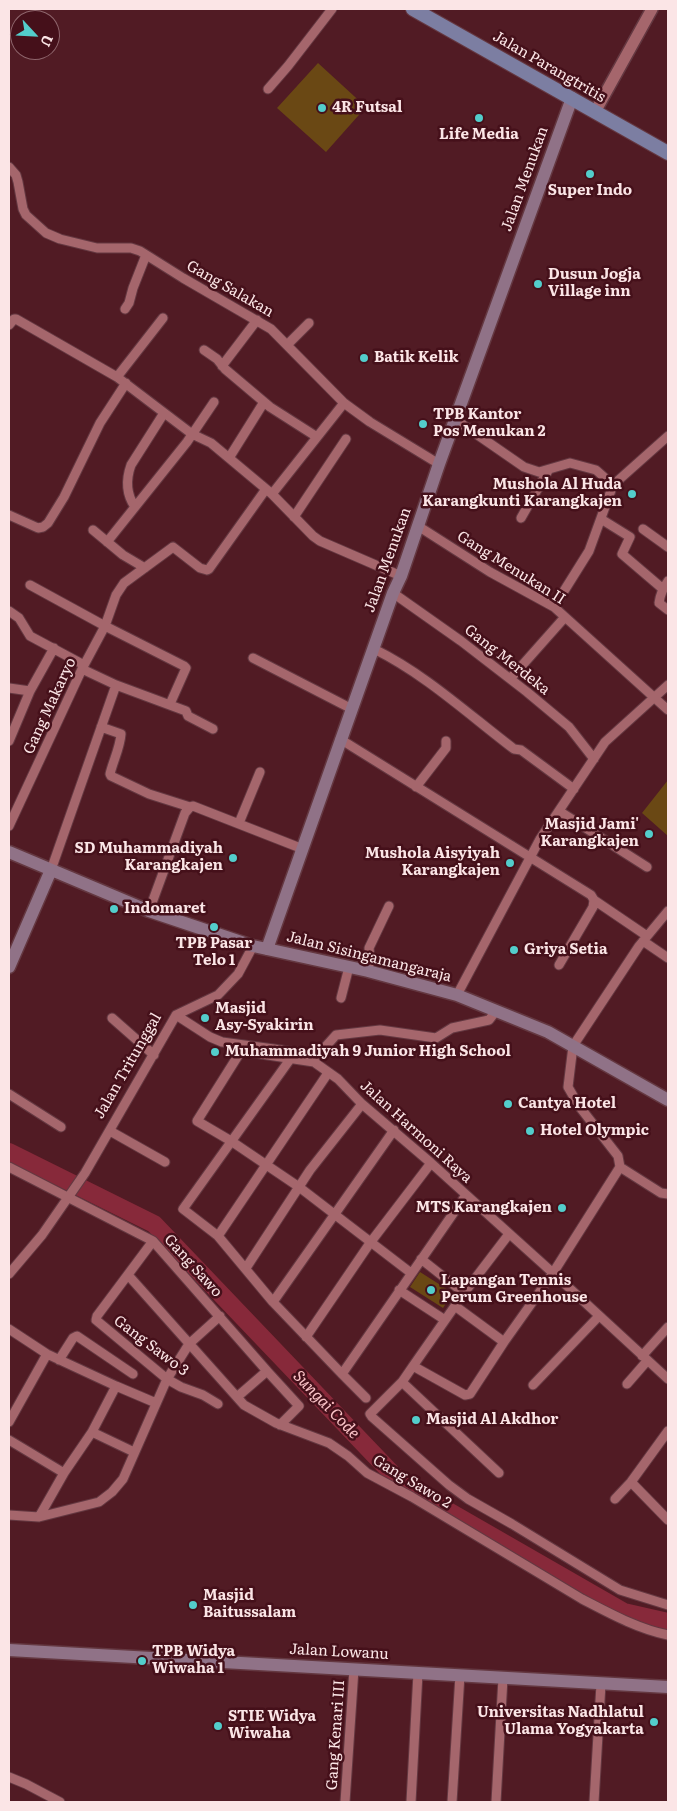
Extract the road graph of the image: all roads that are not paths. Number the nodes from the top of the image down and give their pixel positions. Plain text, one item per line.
1 (332, 9) edge
2 (413, 9) edge
3 (650, 10) edge
4 (429, 12) edge
5 (268, 89) dead end
6 (572, 98) junction
7 (595, 112) junction
8 (668, 153) edge
9 (9, 166) edge
10 (146, 255) junction
11 (125, 309) dead end
12 (163, 318) dead end
13 (257, 320) junction
14 (309, 323) dead end
15 (9, 325) edge
16 (288, 344) junction
17 (204, 350) dead end
18 (222, 366) junction
19 (118, 377) junction
20 (126, 383) junction
21 (214, 402) dead end
22 (264, 402) junction
23 (344, 402) junction
24 (164, 413) junction
25 (456, 420) junction
26 (192, 434) junction
27 (668, 436) edge
28 (317, 437) junction
29 (346, 438) dead end
30 (229, 458) junction
31 (439, 464) junction
32 (548, 470) junction
33 (613, 485) junction
34 (269, 492) junction
35 (135, 507) junction
36 (9, 515) edge
37 (294, 517) junction
38 (521, 518) dead end
39 (601, 519) junction
40 (418, 526) junction
41 (643, 529) dead end
42 (93, 530) dead end
43 (107, 542) junction
44 (668, 547) edge
45 (145, 568) junction
46 (401, 576) junction
47 (30, 585) dead end
48 (665, 585) edge
49 (393, 593) junction
50 (554, 607) junction
51 (668, 610) edge
52 (9, 611) edge
53 (565, 617) junction
54 (105, 626) junction
55 (54, 648) junction
56 (374, 648) junction
57 (253, 658) dead end
58 (83, 667) junction
59 (510, 678) junction
60 (116, 685) junction
61 (668, 685) edge
62 (9, 688) edge
63 (30, 691) junction
64 (654, 696) junction
65 (170, 704) junction
66 (352, 710) junction
67 (668, 710) edge
68 (101, 728) junction
69 (212, 729) dead end
70 (340, 739) junction
71 (446, 741) dead end
72 (9, 742) edge
73 (594, 759) junction
74 (260, 772) dead end
75 (416, 787) junction
76 (574, 789) junction
77 (190, 807) junction
78 (559, 811) junction
79 (239, 823) junction
80 (9, 826) edge
81 (303, 848) junction
82 (9, 852) edge
83 (529, 858) junction
84 (647, 867) dead end
85 (51, 870) junction
86 (594, 900) junction
87 (389, 906) dead end
88 (149, 911) junction
89 (668, 911) edge
90 (645, 939) junction
91 (253, 946) junction
92 (267, 949) junction
93 (668, 958) edge
94 (559, 966) dead end
95 (9, 967) edge
96 (349, 967) junction
97 (368, 972) junction
98 (457, 995) junction
99 (341, 998) dead end
100 (496, 1011) junction
101 (176, 1015) junction
102 (112, 1018) dead end
103 (573, 1046) junction
104 (154, 1055) junction
105 (291, 1058) junction
106 (328, 1073) junction
107 (9, 1094) edge
108 (668, 1100) edge
109 (362, 1104) junction
110 (61, 1127) dead end
111 (394, 1130) junction
112 (110, 1131) junction
113 (231, 1141) junction
114 (166, 1162) dead end
115 (431, 1164) junction
116 (266, 1165) junction
117 (9, 1167) edge
118 (620, 1167) junction
119 (299, 1187) junction
120 (668, 1194) edge
121 (466, 1195) junction
122 (70, 1196) junction
123 (333, 1215) junction
124 (509, 1234) junction
125 (218, 1236) junction
126 (153, 1241) junction
127 (370, 1242) junction
128 (422, 1259) junction
129 (246, 1268) junction
130 (553, 1273) junction
131 (9, 1274) edge
132 (411, 1274) junction
133 (128, 1275) junction
134 (399, 1290) junction
135 (464, 1292) junction
136 (273, 1302) junction
137 (454, 1306) junction
138 (220, 1316) junction
139 (599, 1316) junction
140 (445, 1320) junction
141 (668, 1327) edge
142 (9, 1329) edge
143 (306, 1337) junction
144 (504, 1342) junction
145 (189, 1344) junction
146 (47, 1354) junction
147 (645, 1358) junction
148 (59, 1360) junction
149 (413, 1366) junction
150 (267, 1371) junction
151 (133, 1374) dead end
152 (342, 1374) junction
153 (167, 1379) junction
154 (668, 1379) edge
155 (402, 1382) junction
156 (627, 1384) dead end
157 (533, 1385) dead end
158 (116, 1386) junction
159 (237, 1397) junction
160 (366, 1398) dead end
161 (156, 1403) junction
162 (218, 1404) dead end
163 (9, 1422) edge
164 (280, 1425) junction
165 (668, 1431) edge
166 (92, 1432) junction
167 (9, 1440) edge
168 (134, 1452) junction
169 (64, 1473) junction
170 (499, 1473) dead end
171 (631, 1482) junction
172 (615, 1499) dead end
173 (9, 1515) edge
174 (39, 1517) junction
175 (668, 1520) edge
176 (668, 1605) edge
177 (667, 1630) edge
178 (9, 1650) edge
179 (354, 1669) junction
180 (418, 1673) junction
181 (460, 1676) junction
182 (503, 1678) junction
183 (601, 1684) junction
184 (668, 1688) edge
185 (9, 1777) edge
186 (60, 1802) edge
187 (345, 1802) edge
188 (411, 1802) edge
189 (452, 1802) edge
190 (496, 1802) edge
191 (594, 1802) edge

1 - 5 street
2 - 4 main road, Jalan Parangtritis
3 - 7 street
4 - 6 main road, Jalan Parangtritis
6 - 7 main road, Jalan Parangtritis
6 - 25 main road, Jalan Menukan
7 - 8 main road, Jalan Parangtritis
9 - 10 street, Gang Salakan
10 - 11 street
10 - 13 street, Gang Salakan
12 - 19 street
13 - 16 street, Gang Salakan
13 - 18 street
14 - 16 street
15 - 19 street
16 - 23 street, Gang Salakan
17 - 18 street
18 - 22 street
19 - 20 street
20 - 24 street
20 - 36 street
21 - 26 street
22 - 28 street
22 - 30 street
23 - 28 street
23 - 31 street, Gang Salakan
24 - 26 street
24 - 35 street
25 - 31 main road, Jalan Menukan
25 - 32 street
26 - 30 street
26 - 35 street
27 - 33 street
28 - 34 street
29 - 37 street
30 - 34 street
31 - 40 main road, Jalan Menukan
32 - 33 street
32 - 38 street
33 - 39 street
34 - 37 street
34 - 45 street, Gang Makaryo
35 - 43 street
37 - 46 street
39 - 48 street
39 - 50 street
40 - 46 main road, Jalan Menukan
40 - 50 street, Gang Menukan II
41 - 44 street
42 - 43 street
43 - 45 street
45 - 54 street, Gang Makaryo
46 - 49 main road, Jalan Menukan
47 - 54 street
48 - 51 street
49 - 56 main road, Jalan Menukan
49 - 59 street, Gang Merdeka
50 - 53 street, Gang Menukan II
52 - 55 street
53 - 59 street
53 - 64 street, Gang Menukan II
54 - 58 street, Gang Makaryo
54 - 65 street
55 - 58 street
55 - 63 street
56 - 66 main road, Jalan Menukan
56 - 76 street
57 - 66 street
58 - 60 street
58 - 80 street, Gang Makaryo
59 - 73 street, Gang Merdeka
60 - 65 street
60 - 68 street
61 - 64 street
62 - 63 street
63 - 72 street
64 - 67 street, Gang Menukan II
64 - 73 street
65 - 69 street
66 - 70 main road, Jalan Menukan
68 - 77 street
68 - 85 street
70 - 75 street
70 - 81 main road, Jalan Menukan
71 - 75 street
73 - 76 street
74 - 79 street
75 - 83 street
76 - 78 street
77 - 79 street
77 - 88 street
78 - 83 street
78 - 84 street
79 - 81 street
81 - 92 main road, Jalan Menukan
82 - 85 main road, Jalan Sisingamangaraja
83 - 86 street
83 - 98 street
85 - 88 main road, Jalan Sisingamangaraja
85 - 95 main road
86 - 90 street
86 - 94 street
87 - 97 street
88 - 91 main road, Jalan Sisingamangaraja
89 - 90 street
90 - 93 street
90 - 103 street
91 - 92 main road, Jalan Sisingamangaraja
91 - 101 street, Jalan Tritunggal
92 - 96 main road, Jalan Sisingamangaraja
96 - 97 main road, Jalan Sisingamangaraja
96 - 99 street
97 - 98 main road, Jalan Sisingamangaraja
98 - 100 main road, Jalan Sisingamangaraja
100 - 101 street
100 - 103 main road, Jalan Sisingamangaraja
101 - 104 street, Jalan Tritunggal
102 - 104 street
103 - 108 main road, Jalan Sisingamangaraja
103 - 118 street
104 - 112 street, Jalan Tritunggal
105 - 106 street, Jalan Harmoni Raya
105 - 113 street
105 - 113 street, Jalan Harmoni Raya
106 - 109 street, Jalan Harmoni Raya
106 - 116 street
107 - 110 street
109 - 111 street, Jalan Harmoni Raya
109 - 119 street
111 - 115 street, Jalan Harmoni Raya
111 - 123 street
112 - 114 street
112 - 122 street, Jalan Tritunggal
113 - 116 street
113 - 125 street
115 - 121 street, Jalan Harmoni Raya
115 - 127 street
116 - 119 street
116 - 125 street
117 - 122 street, Gang Sawo
118 - 120 street
118 - 130 street
119 - 123 street
119 - 129 street
121 - 124 street, Jalan Harmoni Raya
121 - 128 street
122 - 126 street, Gang Sawo
122 - 131 street, Jalan Tritunggal
123 - 127 street
123 - 136 street
124 - 130 street, Jalan Harmoni Raya
124 - 135 street
125 - 129 street
126 - 133 street
126 - 138 street, Gang Sawo
127 - 132 street
127 - 143 street
128 - 132 street
128 - 135 street
129 - 136 street
130 - 139 street, Jalan Harmoni Raya
130 - 144 street
132 - 134 street
133 - 145 street, Gang Sawo 2
133 - 153 street, Gang Sawo 3
134 - 140 street
134 - 152 street
135 - 137 street
136 - 143 street
137 - 140 street
137 - 144 street
138 - 145 street
138 - 150 street, Gang Sawo
139 - 147 street, Jalan Harmoni Raya
139 - 157 street
140 - 149 street
141 - 147 street
142 - 146 street
143 - 152 street
144 - 149 street
145 - 153 street
145 - 159 street, Gang Sawo 2
146 - 148 street
146 - 163 street
147 - 154 street, Jalan Harmoni Raya
147 - 156 street
148 - 151 street
148 - 158 street
149 - 155 street
150 - 159 street
150 - 164 street, Gang Sawo
152 - 160 street
153 - 161 street
153 - 162 street, Gang Sawo 3
155 - 170 street
155 - 176 street
158 - 161 street
158 - 166 street
159 - 164 street, Gang Sawo 2
161 - 168 street
164 - 177 street, Gang Sawo 2
165 - 171 street
166 - 168 street
166 - 169 street
167 - 169 street
168 - 174 street
169 - 174 street
171 - 172 street
171 - 175 street
173 - 174 street
178 - 179 main road, Jalan Lowanu
179 - 180 main road, Jalan Lowanu
179 - 187 street, Gang Kenari III
180 - 181 main road, Jalan Lowanu
180 - 188 street
181 - 182 main road, Jalan Lowanu
181 - 189 street
182 - 183 main road, Jalan Lowanu
182 - 190 street
183 - 184 main road, Jalan Lowanu
183 - 191 street
185 - 186 street

